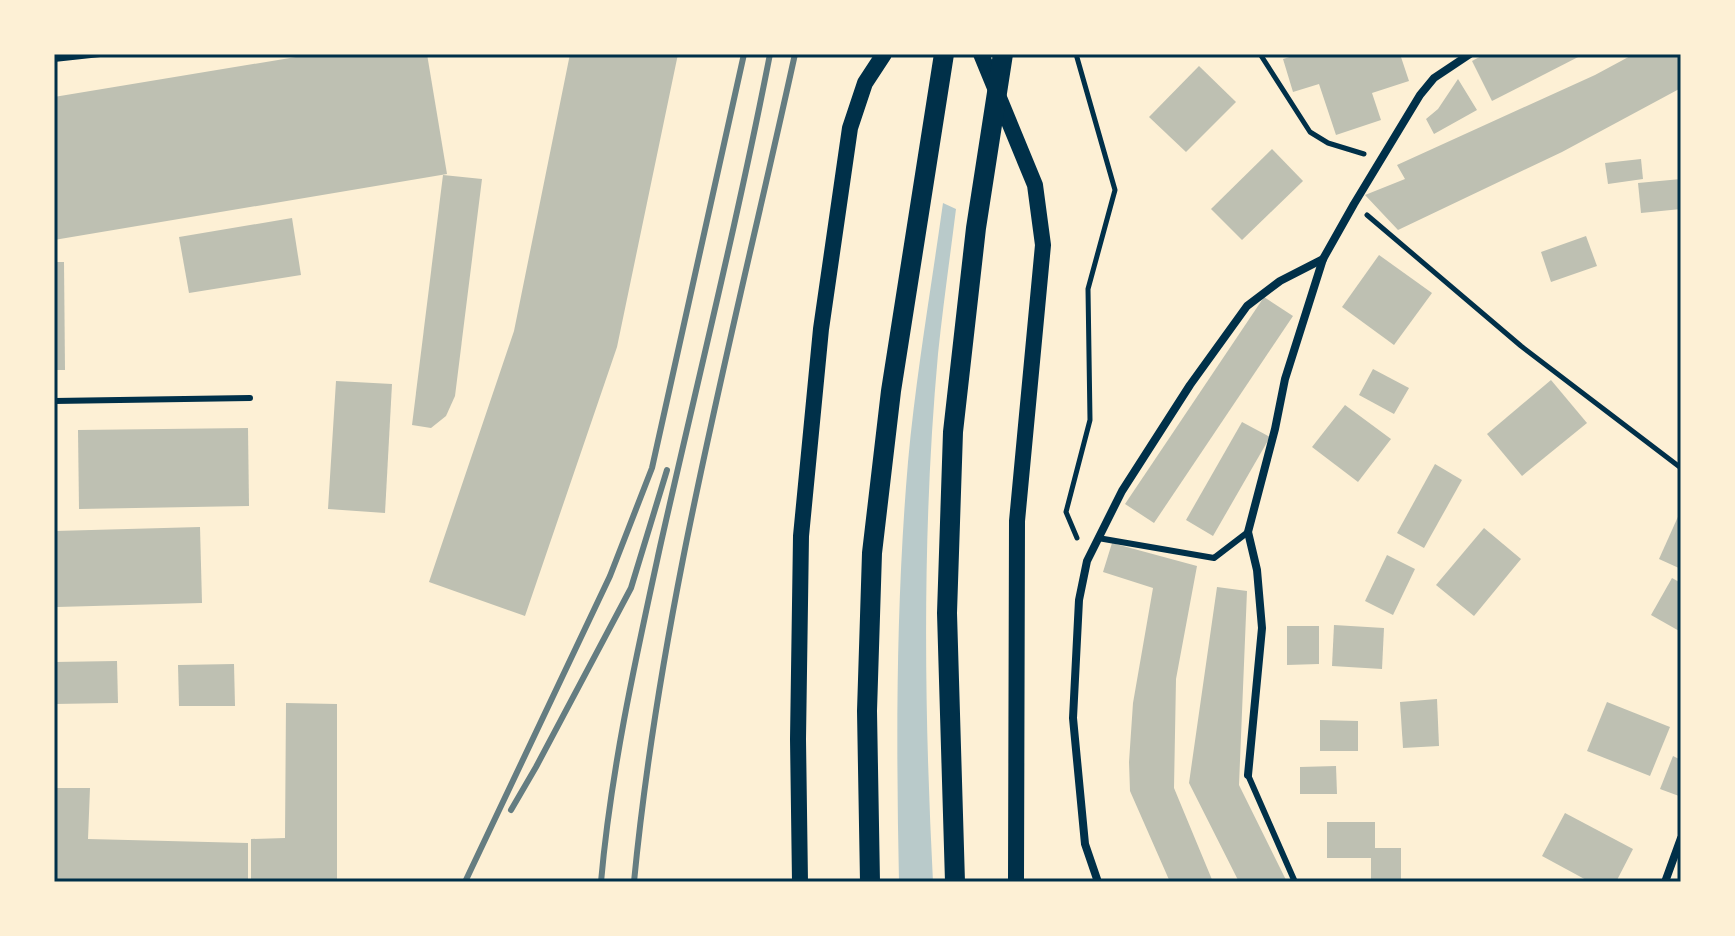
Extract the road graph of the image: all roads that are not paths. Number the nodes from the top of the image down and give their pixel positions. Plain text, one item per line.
1 (100, 54) edge
2 (884, 54) edge
3 (944, 54) edge
4 (981, 54) edge
5 (1003, 54) edge
6 (1470, 54) edge
7 (54, 59) edge
8 (1323, 259) junction
9 (250, 398) dead end
10 (54, 401) edge
11 (1248, 532) junction
12 (1097, 537) junction
13 (1248, 775) joint
14 (1681, 838) edge
15 (800, 882) edge
16 (870, 882) edge
17 (955, 882) edge
18 (1016, 882) edge
19 (1098, 882) edge
20 (1295, 882) edge
21 (1665, 882) edge

1 - 7 lane
2 - 15 main road
3 - 16 main road
4 - 18 main road
5 - 17 main road
6 - 8 street
8 - 11 street
8 - 12 street
9 - 10 lane
11 - 12 lane
11 - 13 street
12 - 19 street
13 - 20 lane
14 - 21 street

